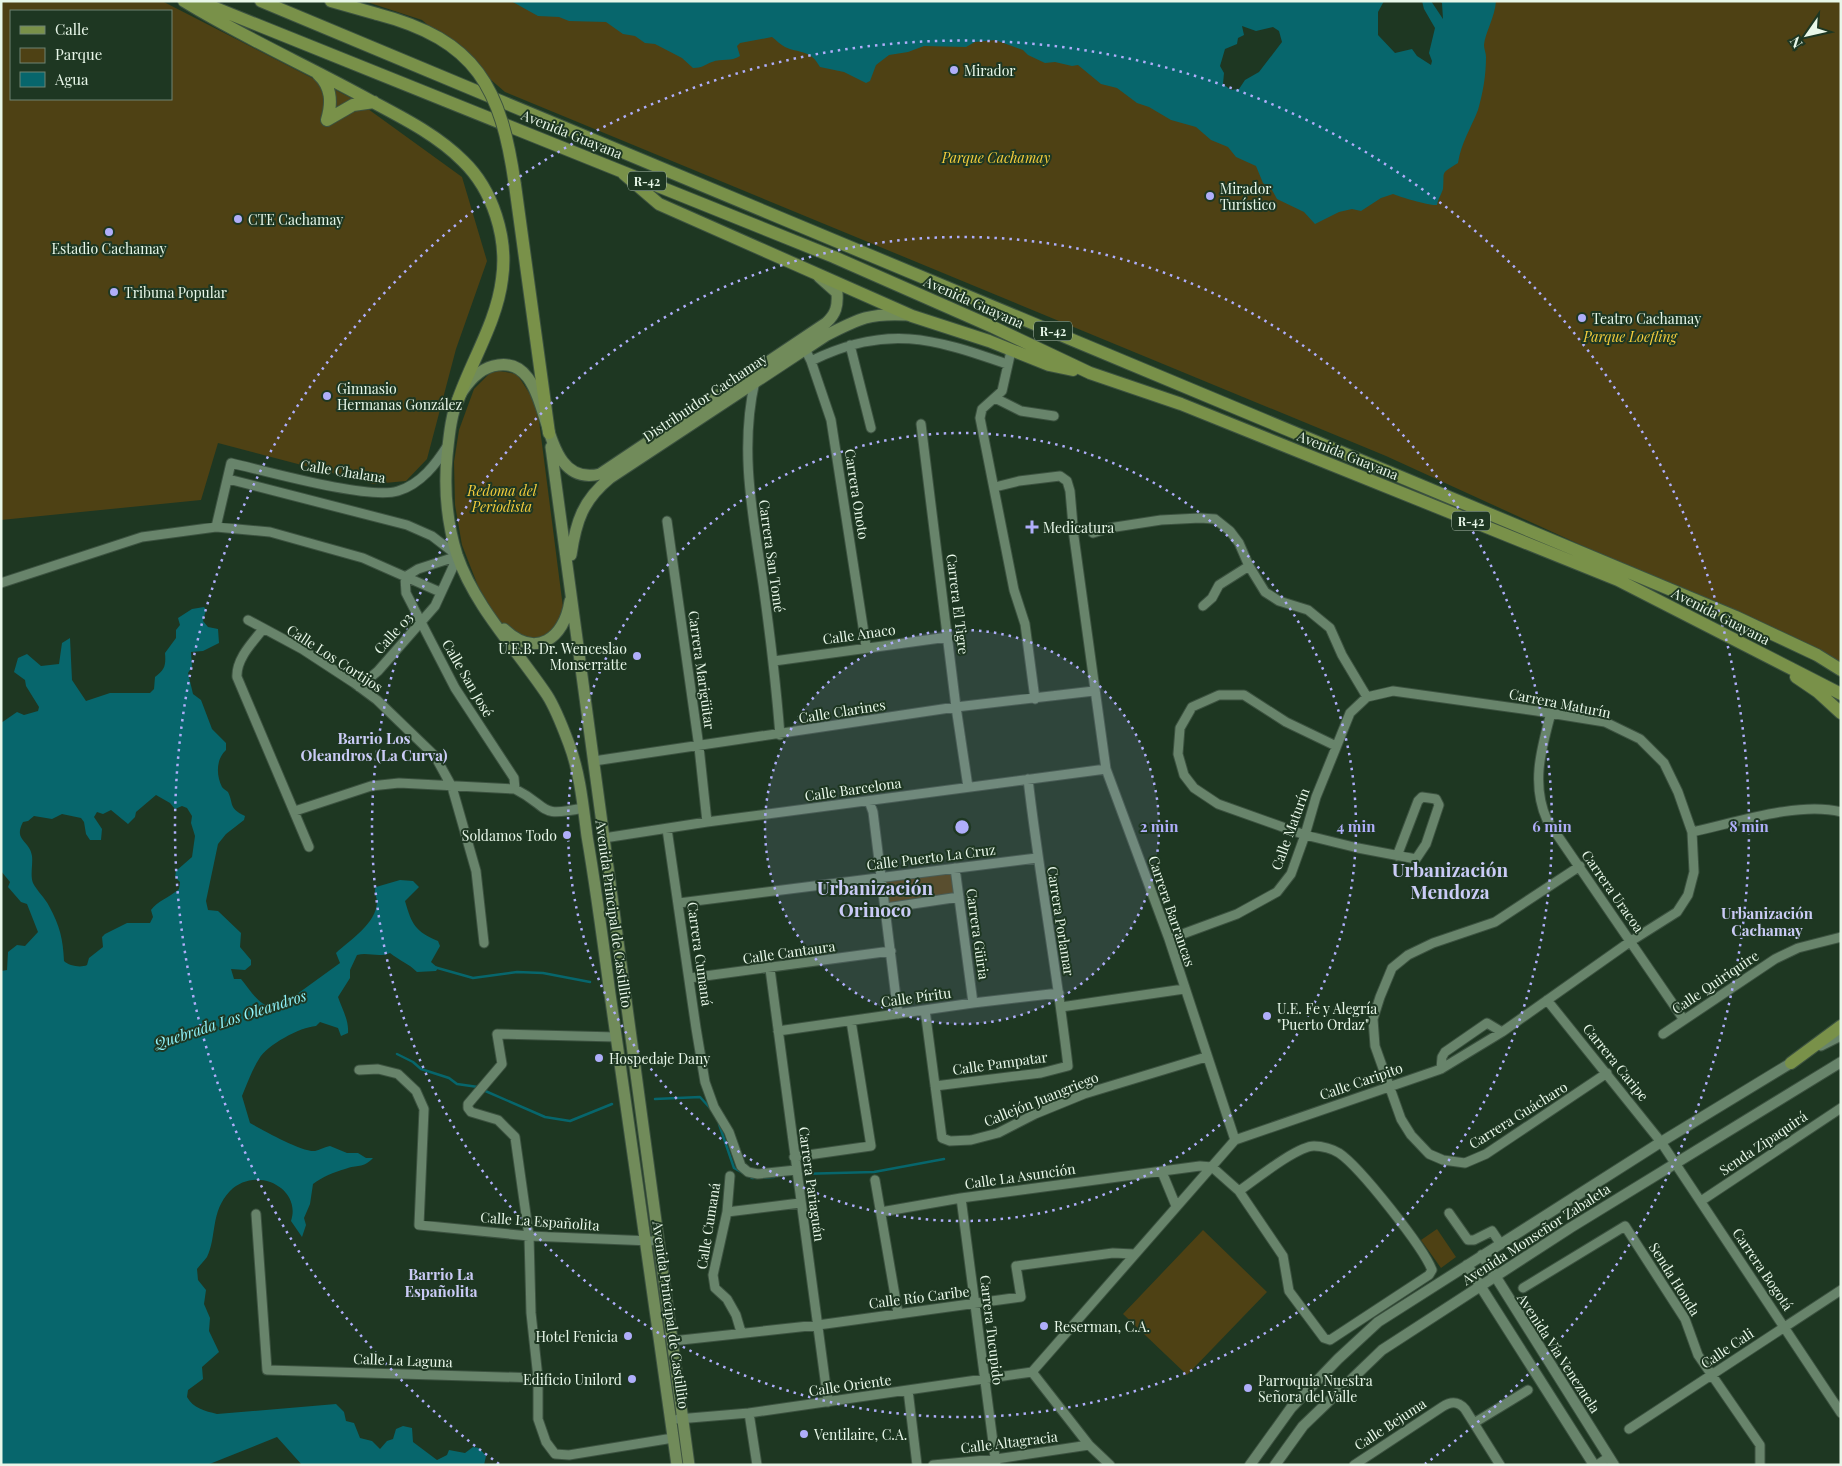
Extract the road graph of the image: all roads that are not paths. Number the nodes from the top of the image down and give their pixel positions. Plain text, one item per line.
1 (184, 1) edge
2 (198, 1) edge
3 (262, 1) edge
4 (331, 1) edge
5 (315, 71) junction
6 (374, 102) junction
7 (621, 170) junction
8 (810, 271) junction
9 (912, 316) junction
10 (850, 345) junction
11 (805, 349) junction
12 (1011, 351) junction
13 (811, 361) junction
14 (1007, 364) junction
15 (1090, 373) junction
16 (755, 381) junction
17 (994, 398) junction
18 (458, 400) junction
19 (1054, 416) dead end
20 (921, 424) dead end
21 (871, 428) dead end
22 (549, 433) junction
23 (448, 444) junction
24 (228, 479) junction
25 (995, 487) junction
26 (668, 521) dead end
27 (216, 527) junction
28 (1092, 533) dead end
29 (458, 556) junction
30 (569, 566) junction
31 (1249, 566) junction
32 (405, 577) junction
33 (1, 583) edge
34 (440, 592) junction
35 (1203, 606) dead end
36 (492, 619) junction
37 (248, 620) dead end
38 (420, 622) junction
39 (263, 630) junction
40 (948, 637) junction
41 (866, 646) junction
42 (1750, 647) junction
43 (774, 660) junction
44 (1841, 670) edge
45 (359, 687) junction
46 (1094, 691) junction
47 (1841, 694) edge
48 (1367, 697) junction
49 (1035, 699) junction
50 (956, 708) junction
51 (1551, 713) junction
52 (1841, 713) edge
53 (780, 735) junction
54 (1336, 746) junction
55 (699, 747) junction
56 (594, 761) junction
57 (1106, 768) junction
58 (1028, 779) junction
59 (452, 787) junction
60 (968, 787) junction
61 (515, 789) junction
62 (869, 800) junction
63 (583, 808) junction
64 (295, 811) junction
65 (1841, 812) edge
66 (707, 822) junction
67 (667, 829) junction
68 (1692, 832) junction
69 (1305, 836) junction
70 (604, 838) junction
71 (310, 847) dead end
72 (1397, 856) junction
73 (1037, 858) junction
74 (1580, 866) junction
75 (955, 868) junction
76 (882, 877) junction
77 (959, 897) junction
78 (679, 903) junction
79 (886, 908) junction
80 (1841, 937) edge
81 (1169, 939) junction
82 (1631, 941) junction
83 (484, 943) dead end
84 (890, 951) junction
85 (770, 969) junction
86 (690, 978) junction
87 (1184, 989) junction
88 (1059, 993) junction
89 (1548, 1000) junction
90 (974, 1003) junction
91 (1061, 1007) junction
92 (925, 1010) junction
93 (898, 1014) junction
94 (1684, 1020) junction
95 (852, 1021) junction
96 (1841, 1026) edge
97 (778, 1031) junction
98 (1502, 1032) junction
99 (1662, 1034) dead end
100 (1841, 1036) edge
101 (616, 1037) junction
102 (1206, 1057) junction
103 (1792, 1062) junction
104 (1841, 1062) edge
105 (1068, 1066) joint
106 (1441, 1069) junction
107 (359, 1070) dead end
108 (1608, 1073) junction
109 (935, 1086) junction
110 (1389, 1086) junction
111 (1841, 1108) edge
112 (1235, 1140) junction
113 (1661, 1142) junction
114 (794, 1157) junction
115 (1675, 1162) junction
116 (1212, 1167) junction
117 (1162, 1172) junction
118 (797, 1173) junction
119 (730, 1176) dead end
120 (875, 1180) dead end
121 (1239, 1191) junction
122 (961, 1198) junction
123 (1701, 1200) junction
124 (800, 1203) junction
125 (1176, 1206) junction
126 (727, 1212) junction
127 (881, 1212) junction
128 (1449, 1213) dead end
129 (256, 1214) dead end
130 (528, 1236) junction
131 (645, 1241) junction
132 (659, 1242) junction
133 (1500, 1243) junction
134 (1134, 1254) junction
135 (1482, 1255) junction
136 (1467, 1265) junction
137 (1494, 1276) junction
138 (1480, 1286) junction
139 (1523, 1288) dead end
140 (1841, 1290) edge
141 (974, 1304) junction
142 (898, 1313) junction
143 (818, 1325) junction
144 (1785, 1326) junction
145 (741, 1332) junction
146 (672, 1341) junction
147 (1032, 1372) junction
148 (1712, 1374) junction
149 (538, 1378) junction
150 (984, 1379) junction
151 (908, 1390) junction
152 (1528, 1390) dead end
153 (828, 1402) junction
154 (749, 1413) junction
155 (1841, 1413) edge
156 (676, 1420) junction
157 (1474, 1423) junction
158 (1629, 1429) dead end
159 (673, 1438) junction
160 (1089, 1445) junction
161 (1611, 1461) edge
162 (996, 1462) edge
163 (676, 1465) edge
164 (689, 1465) edge
165 (756, 1465) edge
166 (916, 1465) edge
167 (933, 1465) edge
168 (1110, 1465) edge
169 (1250, 1465) edge
170 (1275, 1465) edge
171 (1354, 1465) edge
172 (1500, 1465) edge
173 (1595, 1465) edge
174 (1760, 1465) edge

1 - 5 main road
2 - 7 main road, Avenida Guayana / R-42
3 - 44 main road, Avenida Guayana / R-42
4 - 22 main road, bridge
5 - 6 main road
5 - 6 main road
6 - 18 main road
7 - 8 main road, Distribuidor Cachamay / R-42
7 - 15 main road, Avenida Guayana / R-42
8 - 9 main road, Distribuidor Cachamay / R-42
8 - 22 main road, Distribuidor Cachamay
9 - 11 main road, Distribuidor Cachamay
9 - 12 main road, Distribuidor Cachamay / R-42
10 - 13 street
10 - 14 street
10 - 21 street
11 - 13 street, Carrera Onoto
11 - 16 main road, Distribuidor Cachamay
12 - 14 street
12 - 15 main road, Distribuidor Cachamay / R-42
13 - 41 street, Carrera Onoto
14 - 17 street
15 - 42 main road, Avenida Guayana / R-42
16 - 30 main road, Distribuidor Cachamay
16 - 43 street, Carrera San Tomé
17 - 19 street
17 - 25 street
18 - 22 main road
18 - 23 main road, Avenida Principal de Castillito
20 - 40 street, Carrera El Tigre
22 - 30 main road, Avenida Principal de Castillito
23 - 24 street, Calle Chalana
23 - 29 main road, Avenida Principal de Castillito
24 - 27 street, Calle Chalana
24 - 29 street
25 - 46 street, Carrera Barrancas
25 - 49 street
26 - 55 street, Carrera Marigüitar
27 - 32 street
27 - 33 street
28 - 31 street
29 - 32 street
29 - 34 street, Calle 03
29 - 36 main road, Avenida Principal de Castillito
30 - 36 main road
30 - 56 main road, Avenida Principal de Castillito
31 - 35 street
31 - 48 street
32 - 34 street
32 - 38 street, Calle San José
34 - 38 street, Calle 03
36 - 63 main road, Avenida Principal de Castillito
37 - 39 street, Calle Los Cortijos
38 - 45 street, Calle 03
38 - 61 street, Calle San José
39 - 45 street, Calle Los Cortijos
39 - 64 street
40 - 41 street, Calle Anaco
40 - 50 street, Carrera El Tigre
41 - 43 street, Calle Anaco
42 - 47 main road, Avenida Guayana / R-42
42 - 52 main road
43 - 53 street, Carrera San Tomé
45 - 59 street, Calle Los Cortijos
46 - 49 street, Calle Clarines
46 - 57 street, Carrera Barrancas
48 - 51 street, Carrera Maturín
48 - 54 street, Calle Maturín
49 - 50 street, Calle Clarines
50 - 53 street, Calle Clarines
50 - 60 street, Carrera El Tigre
51 - 68 street, Carrera Maturín
51 - 74 street, Carrera Uracoa
53 - 55 street, Calle Clarines
54 - 69 street, Calle Maturín
54 - 69 street
55 - 56 street, Calle Clarines
55 - 66 street, Carrera Marigüitar
56 - 70 main road, Avenida Principal de Castillito
57 - 58 street, Calle Barcelona
57 - 81 street, Carrera Barrancas
58 - 60 street, Calle Barcelona
58 - 73 street, Carrera Porlamar
59 - 61 street
59 - 64 street
59 - 83 street, Calle Los Cortijos
60 - 62 street, Calle Barcelona
61 - 63 street
62 - 66 street, Calle Barcelona
62 - 76 street
63 - 101 main road, Avenida Principal de Castillito
64 - 71 street
65 - 68 street
66 - 67 street, Calle Barcelona
67 - 70 street, Calle Barcelona
67 - 78 street, Carrera Cumaná
68 - 82 street, Calle Caripito
69 - 72 street
69 - 81 street, Calle Maturín
70 - 132 main road, Avenida Principal de Castillito
72 - 72 street
73 - 75 street, Calle Puerto La Cruz
73 - 88 street, Carrera Porlamar
74 - 82 street, Carrera Uracoa
74 - 110 street, Carrera Guácharo
75 - 76 street, Calle Puerto La Cruz
75 - 77 street, Carrera Güiria
76 - 78 street, Calle Puerto La Cruz
76 - 79 street
77 - 79 street
77 - 90 street, Carrera Güiria
78 - 86 street, Carrera Cumaná
79 - 84 street
80 - 94 street, Calle Quiriquire
81 - 87 street, Carrera Barrancas
82 - 89 street, Calle Caripito
82 - 94 street, Carrera Uracoa
84 - 85 street, Calle Cantaura
84 - 93 street
85 - 86 street, Calle Cantaura
85 - 97 street, Carrera Pariaguán
86 - 118 street, Carrera Cumaná
87 - 91 street
87 - 102 street, Carrera Barrancas
88 - 90 street, Calle Píritu
88 - 91 street, Carrera Porlamar
89 - 98 street, Calle Caripito
89 - 108 street, Carrera Caripe
90 - 92 street, Calle Píritu
91 - 105 street, Carrera Porlamar
92 - 93 street, Calle Píritu
92 - 109 street
93 - 95 street, Calle Píritu
94 - 99 street, Calle Quiriquire
95 - 97 street, Calle Píritu
95 - 114 street
96 - 103 main road
97 - 114 street, Carrera Pariaguán
98 - 106 street, Calle Caripito
98 - 106 street
100 - 103 street
101 - 130 street
101 - 131 main road, Avenida Principal de Castillito
102 - 109 street, Callejón Juangriego
102 - 112 street, Carrera Barrancas
103 - 113 street, Avenida Monseñor Zabaleta
104 - 115 street, Avenida Monseñor Zabaleta
105 - 109 street, Calle Pampatar
106 - 110 street, Calle Caripito
107 - 130 street, Calle La Españolita
108 - 110 street, Carrera Guácharo
108 - 113 street, Carrera Caripe
110 - 112 street, Calle Caripito
111 - 123 street, Senda Zipaquirá
112 - 116 street
113 - 115 street, Carrera Bogotá
113 - 133 street, Avenida Monseñor Zabaleta
114 - 118 street, Carrera Pariaguán
115 - 123 street, Carrera Bogotá
115 - 137 street, Avenida Monseñor Zabaleta
116 - 117 street, Calle La Asunción
116 - 121 street
116 - 125 street
117 - 122 street, Calle La Asunción
117 - 125 street
118 - 124 street, Carrera Pariaguán
119 - 126 street, Calle Cumaná
120 - 127 street
121 - 121 street
122 - 127 street, Calle La Asunción
122 - 141 street, Carrera Tucupido
123 - 144 street, Carrera Bogotá
124 - 126 street
124 - 143 street, Carrera Pariaguán
125 - 134 street
126 - 145 street, Calle Cumaná
127 - 142 street
128 - 133 street
129 - 149 street, Calle La Laguna
130 - 131 street, Calle La Españolita
130 - 149 street
131 - 132 street, Calle La Españolita
131 - 156 main road, Avenida Principal de Castillito
132 - 146 main road, Avenida Principal de Castillito
133 - 135 street, Avenida Monseñor Zabaleta
134 - 141 street, Calle Río Caribe
134 - 147 street
135 - 136 street, Avenida Monseñor Zabaleta
135 - 137 street, Avenida Vía Venezuela
136 - 138 street
136 - 169 street, Avenida Monseñor Zabaleta
137 - 138 street, Avenida Monseñor Zabaleta
137 - 161 street, Avenida Vía Venezuela
138 - 170 street, Avenida Monseñor Zabaleta
138 - 173 street
139 - 148 street, Senda Honda
140 - 144 street, Calle Cali
141 - 142 street, Calle Río Caribe
141 - 150 street, Carrera Tucupido
142 - 143 street, Calle Río Caribe
143 - 145 street, Calle Río Caribe
143 - 153 street, Carrera Pariaguán
144 - 148 street, Calle Cali
144 - 155 street, Carrera Bogotá
145 - 146 street, Calle Río Caribe
146 - 156 main road, Avenida Principal de Castillito
147 - 150 street, Calle Oriente
147 - 160 street
148 - 158 street, Calle Cali
148 - 174 street, Senda Honda
149 - 159 street
150 - 151 street, Calle Oriente
150 - 162 street, Carrera Tucupido
151 - 153 street, Calle Oriente
151 - 166 street
152 - 157 street
153 - 154 street, Calle Oriente
154 - 156 street, Calle Oriente
154 - 165 street
156 - 159 main road, Avenida Principal de Castillito
156 - 164 main road, Avenida Principal de Castillito
157 - 171 street, Calle Bejuma
157 - 172 street
159 - 163 main road, Avenida Principal de Castillito
160 - 162 street, Calle Altagracia
160 - 168 street
161 - 173 street
162 - 167 street, Calle Altagracia

